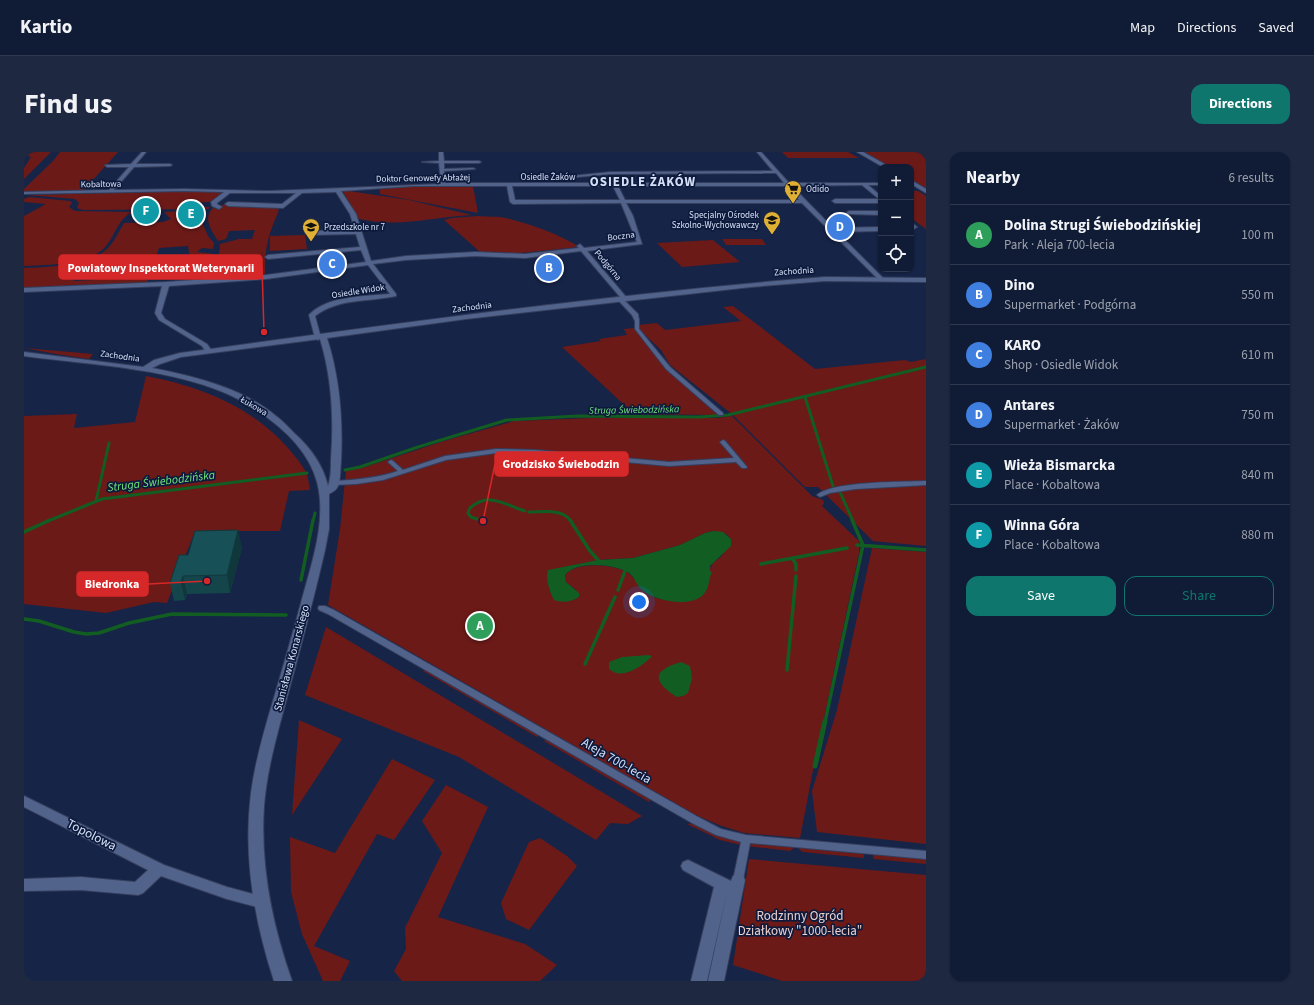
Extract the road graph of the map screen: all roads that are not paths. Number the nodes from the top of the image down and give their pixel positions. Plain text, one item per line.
1 (144, 152) edge
2 (441, 152) edge
3 (759, 152) edge
4 (859, 152) edge
5 (424, 162) dead end
6 (442, 162) junction
7 (479, 162) dead end
8 (881, 164) edge
9 (133, 165) junction
10 (170, 165) dead end
11 (107, 166) dead end
12 (473, 169) dead end
13 (442, 170) junction
14 (776, 172) junction
15 (787, 184) junction
16 (863, 184) junction
17 (878, 184) edge
18 (914, 184) edge
19 (443, 185) junction
20 (509, 185) junction
21 (615, 185) junction
22 (824, 189) dead end
23 (869, 189) junction
24 (338, 190) junction
25 (926, 190) edge
26 (229, 191) junction
27 (110, 192) junction
28 (269, 192) joint
29 (300, 192) junction
30 (24, 194) edge
31 (878, 197) edge
32 (878, 200) edge
33 (623, 201) junction
34 (803, 201) junction
35 (835, 201) dead end
36 (228, 204) dead end
37 (219, 207) dead end
38 (849, 213) dead end
39 (878, 213) edge
40 (309, 226) dead end
41 (878, 229) edge
42 (831, 230) junction
43 (359, 232) junction
44 (577, 244) dead end
45 (363, 248) junction
46 (583, 249) junction
47 (268, 257) dead end
48 (369, 263) junction
49 (881, 279) junction
50 (926, 280) edge
51 (166, 284) junction
52 (24, 290) edge
53 (623, 299) junction
54 (637, 320) joint
55 (320, 338) junction
56 (208, 351) junction
57 (24, 354) edge
58 (145, 369) junction
59 (721, 414) dead end
60 (723, 442) dead end
61 (737, 460) junction
62 (391, 462) dead end
63 (744, 467) dead end
64 (402, 472) junction
65 (334, 483) junction
66 (926, 483) edge
67 (325, 492) junction
68 (820, 495) dead end
69 (322, 608) dead end
70 (24, 801) edge
71 (746, 839) junction
72 (926, 855) edge
73 (688, 866) dead end
74 (159, 869) junction
75 (732, 884) junction
76 (24, 885) edge
77 (261, 902) junction
78 (283, 981) edge
79 (699, 981) edge
80 (716, 981) edge

1 - 9 street
2 - 6 street
3 - 14 street
4 - 8 street
5 - 6 street
6 - 7 street
6 - 13 street
9 - 10 street
9 - 11 street
9 - 27 street
12 - 13 street
13 - 19 street
14 - 15 street
14 - 20 street, Osiedle Żaków
15 - 16 street, Osiedle Żaków
15 - 21 street, Osiedle Żaków
15 - 34 street
16 - 17 street, Osiedle Żaków
16 - 23 street
18 - 25 street
19 - 20 street, Doktor Genowefy Abłażej
19 - 24 street, Doktor Genowefy Abłażej
20 - 21 street, Osiedle Żaków
20 - 33 street
21 - 33 street
22 - 23 street
23 - 31 street
24 - 29 street, Doktor Genowefy Abłażej
24 - 43 street
26 - 27 street, Kobaltowa
26 - 28 street, Kobaltowa
26 - 37 street
27 - 30 street, Kobaltowa
28 - 29 street, Doktor Genowefy Abłażej
29 - 36 street
32 - 35 street
33 - 34 street
33 - 46 street, Boczna
34 - 42 street
38 - 39 street
40 - 43 street
41 - 42 street
42 - 49 street
43 - 45 street
44 - 46 street, Podgórna
45 - 47 street
45 - 48 street
46 - 48 street
46 - 53 street, Podgórna
48 - 51 street
48 - 55 street, Osiedle Widok
49 - 50 street, Zachodnia
49 - 53 street, Zachodnia
51 - 52 street
51 - 56 street
53 - 54 street, Podgórna
53 - 55 street, Zachodnia
54 - 59 street
55 - 56 street, Zachodnia
55 - 65 street
56 - 58 street, Zachodnia
57 - 58 street, Zachodnia
58 - 67 street, Łukowa
60 - 61 street
61 - 63 street
61 - 64 street
62 - 64 street
64 - 65 street
65 - 67 street
66 - 68 street
67 - 77 street, Stanisława Konarskiego
69 - 71 street, Aleja 700-lecia
70 - 74 street, Topolowa
71 - 72 street, Aleja 700-lecia
71 - 75 street
73 - 75 street
74 - 76 street
74 - 77 street, Topolowa
75 - 79 street
75 - 80 street
77 - 78 street, Stanisława Konarskiego

